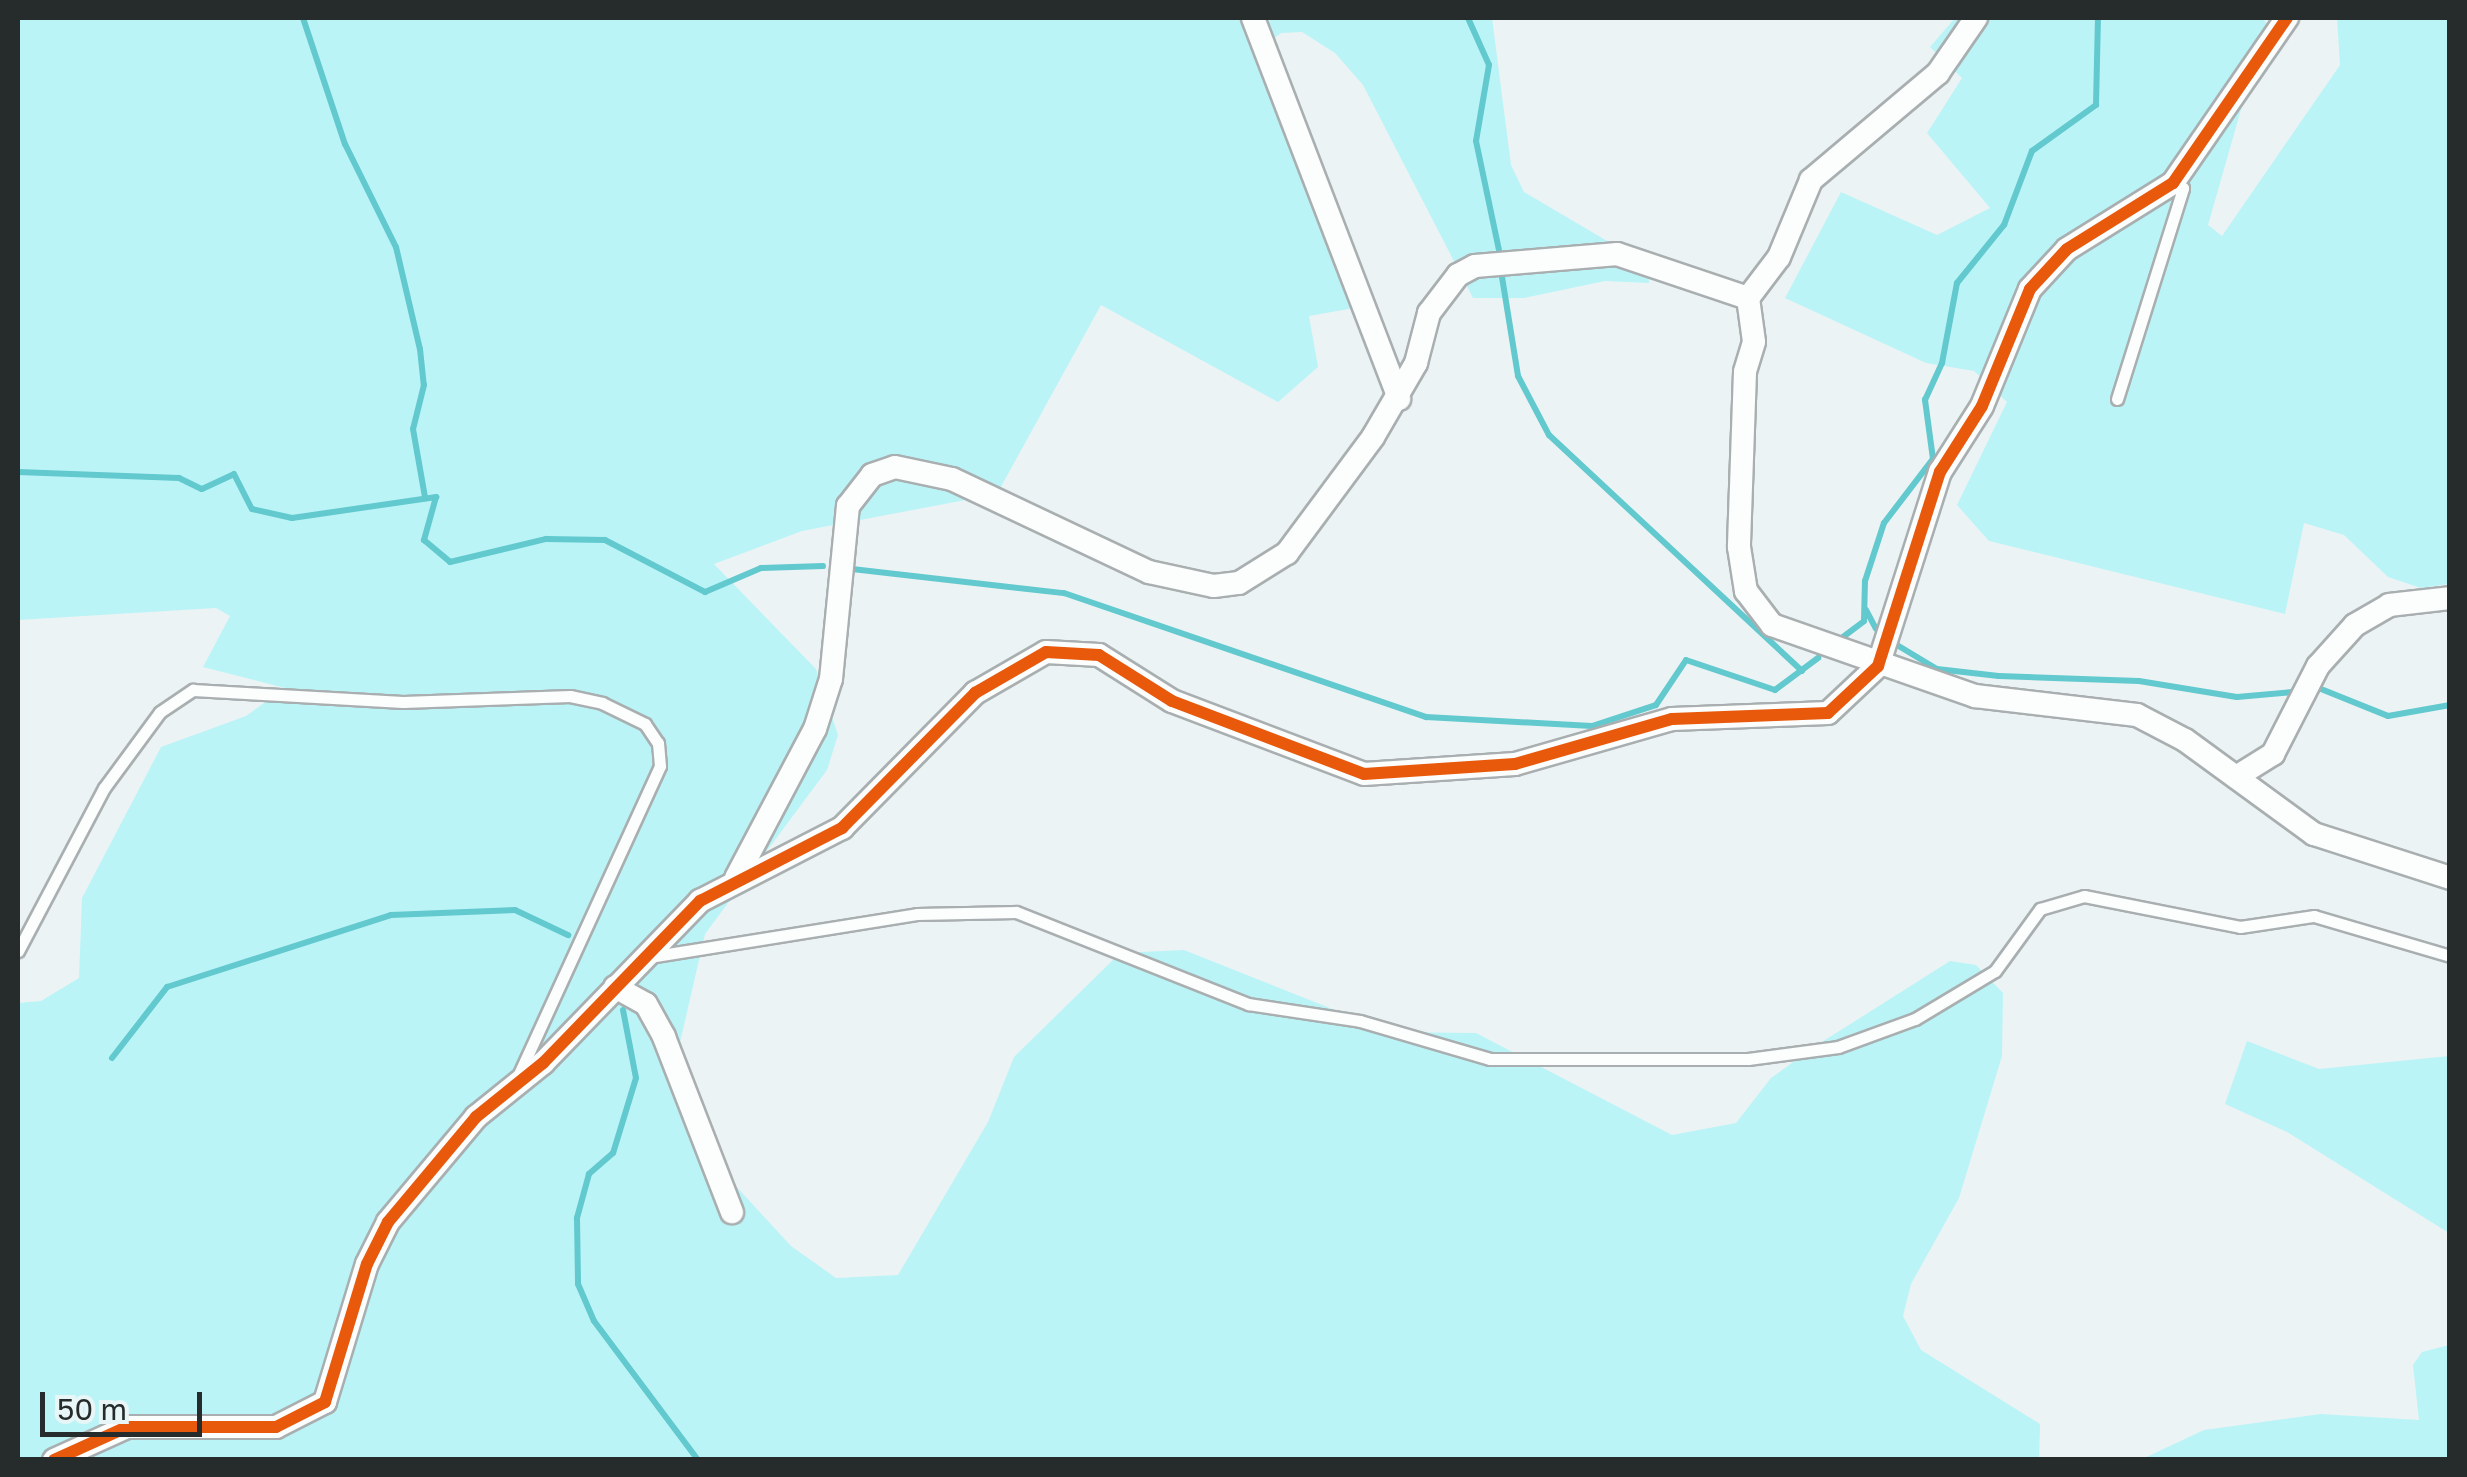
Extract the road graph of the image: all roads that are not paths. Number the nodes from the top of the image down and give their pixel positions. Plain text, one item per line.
1 (1254, 18) edge
2 (1976, 18) edge
3 (2287, 18) edge
4 (2173, 183) junction
5 (1748, 298) junction
6 (1399, 398) junction
7 (2117, 399) dead end
8 (2439, 598) edge
9 (2450, 611) edge
10 (1878, 666) junction
11 (2236, 777) junction
12 (736, 878) junction
13 (2450, 878) edge
14 (18, 951) edge
15 (2450, 956) edge
16 (642, 958) junction
17 (615, 987) junction
18 (512, 1086) junction
19 (732, 1212) dead end
20 (54, 1460) edge

1 - 6 street
2 - 5 street
3 - 4 street
4 - 7 lane
4 - 10 street
5 - 6 street
5 - 10 street
6 - 12 street
8 - 9 street
8 - 11 street
10 - 11 street
10 - 12 street
11 - 13 street
12 - 16 street
14 - 18 lane
15 - 16 lane
16 - 17 street
17 - 18 street
17 - 19 street
18 - 20 street

